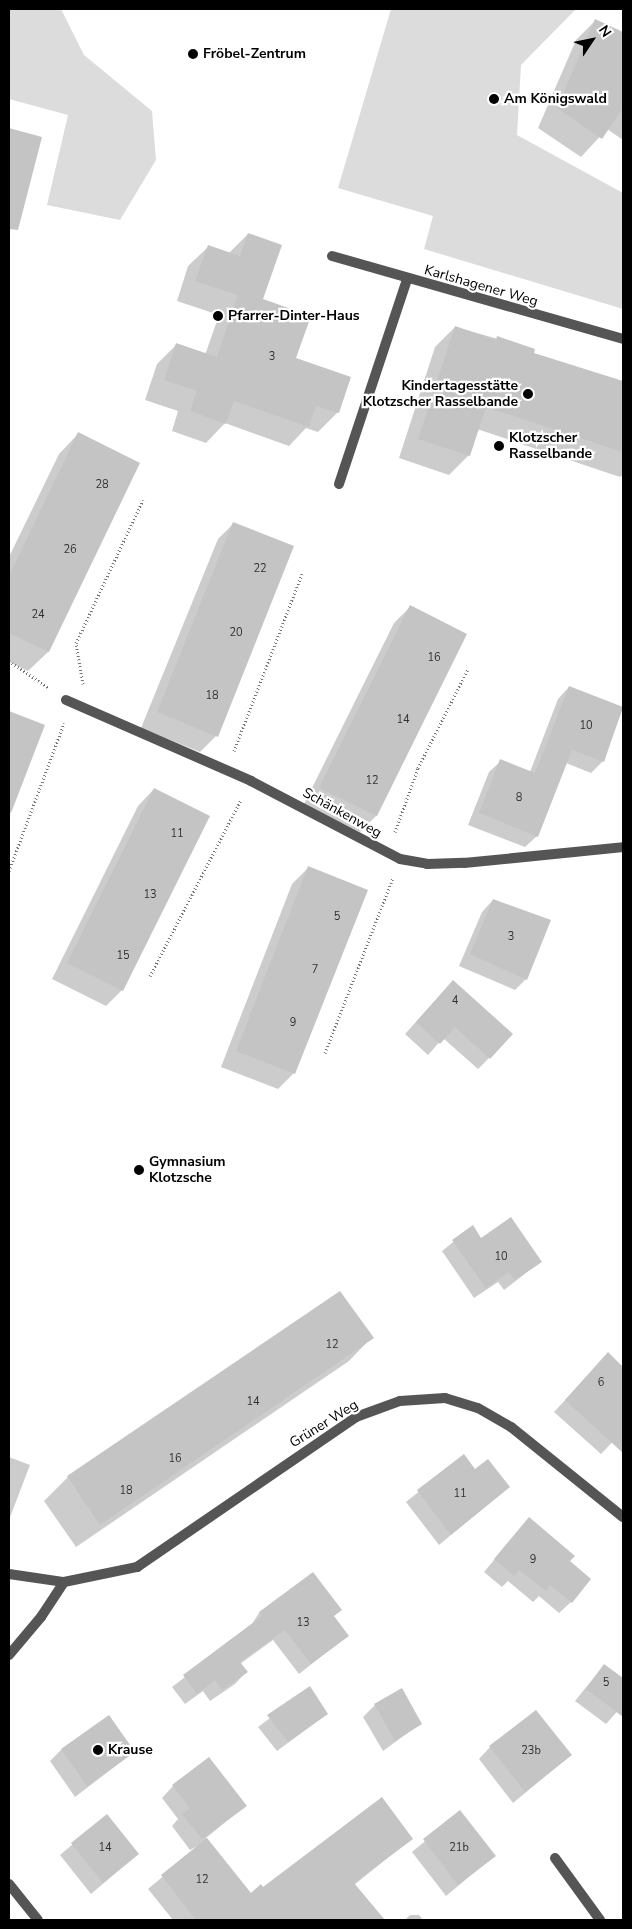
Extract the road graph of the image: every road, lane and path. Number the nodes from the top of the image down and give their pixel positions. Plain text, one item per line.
1 (332, 256) dead end
2 (407, 279) junction
3 (623, 339) edge
4 (339, 484) dead end
5 (143, 500) dead end
6 (302, 574) dead end
7 (9, 661) edge
8 (468, 669) dead end
9 (69, 701) junction
10 (87, 709) junction
11 (227, 770) junction
12 (251, 781) junction
13 (623, 847) edge
14 (387, 854) junction
15 (400, 859) junction
16 (9, 871) edge
17 (150, 976) dead end
18 (325, 1053) dead end
19 (623, 1517) edge
20 (9, 1574) edge
21 (64, 1582) junction
22 (9, 1655) edge
23 (555, 1858) dead end
24 (9, 1884) edge
25 (38, 1920) edge
26 (600, 1920) edge

1 - 2 street, Karlshagener Weg
2 - 3 street, Karlshagener Weg
2 - 4 street
5 - 10 path
6 - 11 path
7 - 9 path
8 - 14 path
9 - 10 street, Schänkenweg
9 - 16 path
10 - 11 street, Schänkenweg
11 - 12 street, Schänkenweg
12 - 14 street, Schänkenweg
12 - 17 path
13 - 15 street, Schänkenweg
14 - 15 street, Schänkenweg
15 - 18 path
19 - 21 street, Grüner Weg
20 - 21 street, Grüner Weg
21 - 22 street
23 - 26 street
24 - 25 street

